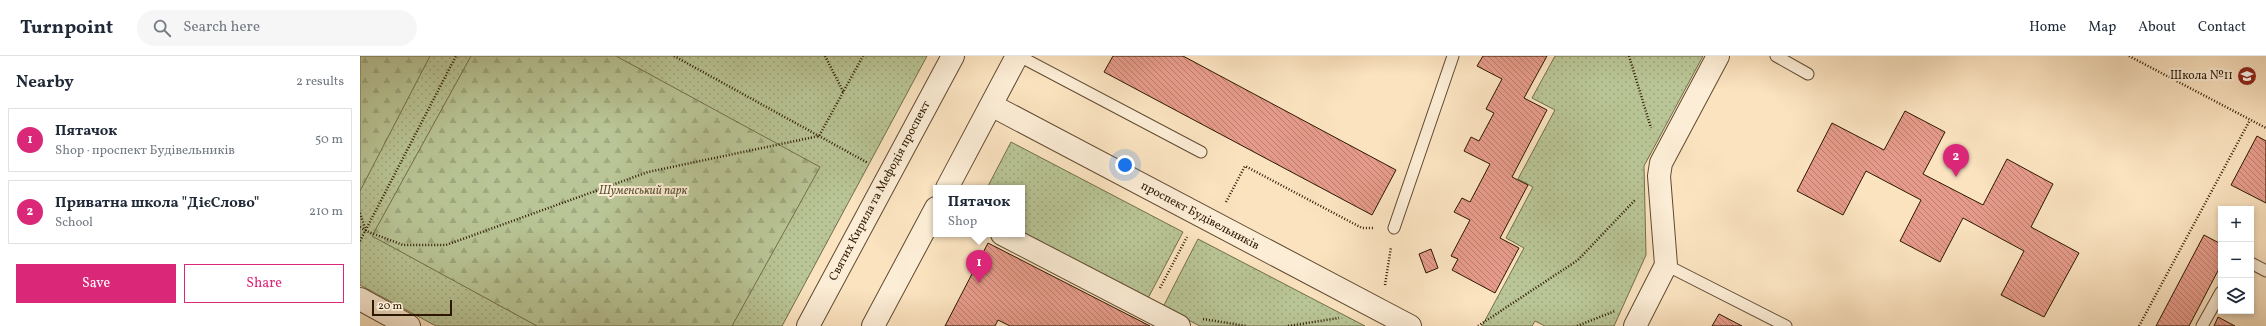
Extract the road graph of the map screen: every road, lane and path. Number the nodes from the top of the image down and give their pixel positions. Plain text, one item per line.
1 (456, 56) edge
2 (674, 56) edge
3 (825, 56) edge
4 (863, 56) edge
5 (953, 56) edge
6 (1018, 56) edge
7 (1453, 56) edge
8 (1629, 56) edge
9 (1718, 56) edge
10 (1776, 56) edge
11 (2129, 56) edge
12 (1808, 74) dead end
13 (844, 94) junction
14 (991, 105) junction
15 (2250, 120) junction
16 (2266, 128) edge
17 (819, 136) junction
18 (1201, 152) dead end
19 (1660, 169) junction
20 (889, 174) junction
21 (949, 185) edge
22 (1224, 204) dead end
23 (360, 213) edge
24 (933, 214) edge
25 (1199, 216) junction
26 (360, 227) edge
27 (1394, 228) junction
28 (366, 231) junction
29 (1008, 237) edge
30 (360, 241) edge
31 (1666, 265) junction
32 (2254, 265) edge
33 (2266, 271) edge
34 (2218, 297) edge
35 (360, 299) edge
36 (1148, 310) junction
37 (1381, 311) junction
38 (1342, 317) dead end
39 (409, 326) edge
40 (808, 326) edge
41 (873, 326) edge
42 (1179, 326) edge
43 (1288, 326) edge
44 (1410, 326) edge
45 (1478, 326) edge
46 (1635, 326) edge
47 (1786, 326) edge
48 (2139, 326) edge
49 (2202, 326) edge

1 - 28 path
2 - 17 path
3 - 13 path
4 - 13 path
5 - 20 street, Святих Кирила та Мефодія проспект
6 - 14 street
6 - 18 lane
7 - 27 lane
8 - 19 path
9 - 19 street
10 - 12 lane
11 - 15 path
13 - 17 path
14 - 21 street
14 - 25 street, проспект Будівельників
15 - 16 path
15 - 48 path
17 - 20 path
17 - 28 path
19 - 31 street
19 - 45 path
20 - 40 street, Святих Кирила та Мефодія проспект
22 - 27 path
23 - 28 path
24 - 41 street
25 - 36 path
25 - 37 street, проспект Будівельників
26 - 28 path
27 - 37 path
28 - 30 path
29 - 36 street
31 - 46 street
31 - 47 lane
32 - 33 lane
34 - 49 lane
35 - 39 street
36 - 42 street
37 - 44 street, проспект Будівельників
38 - 43 path

